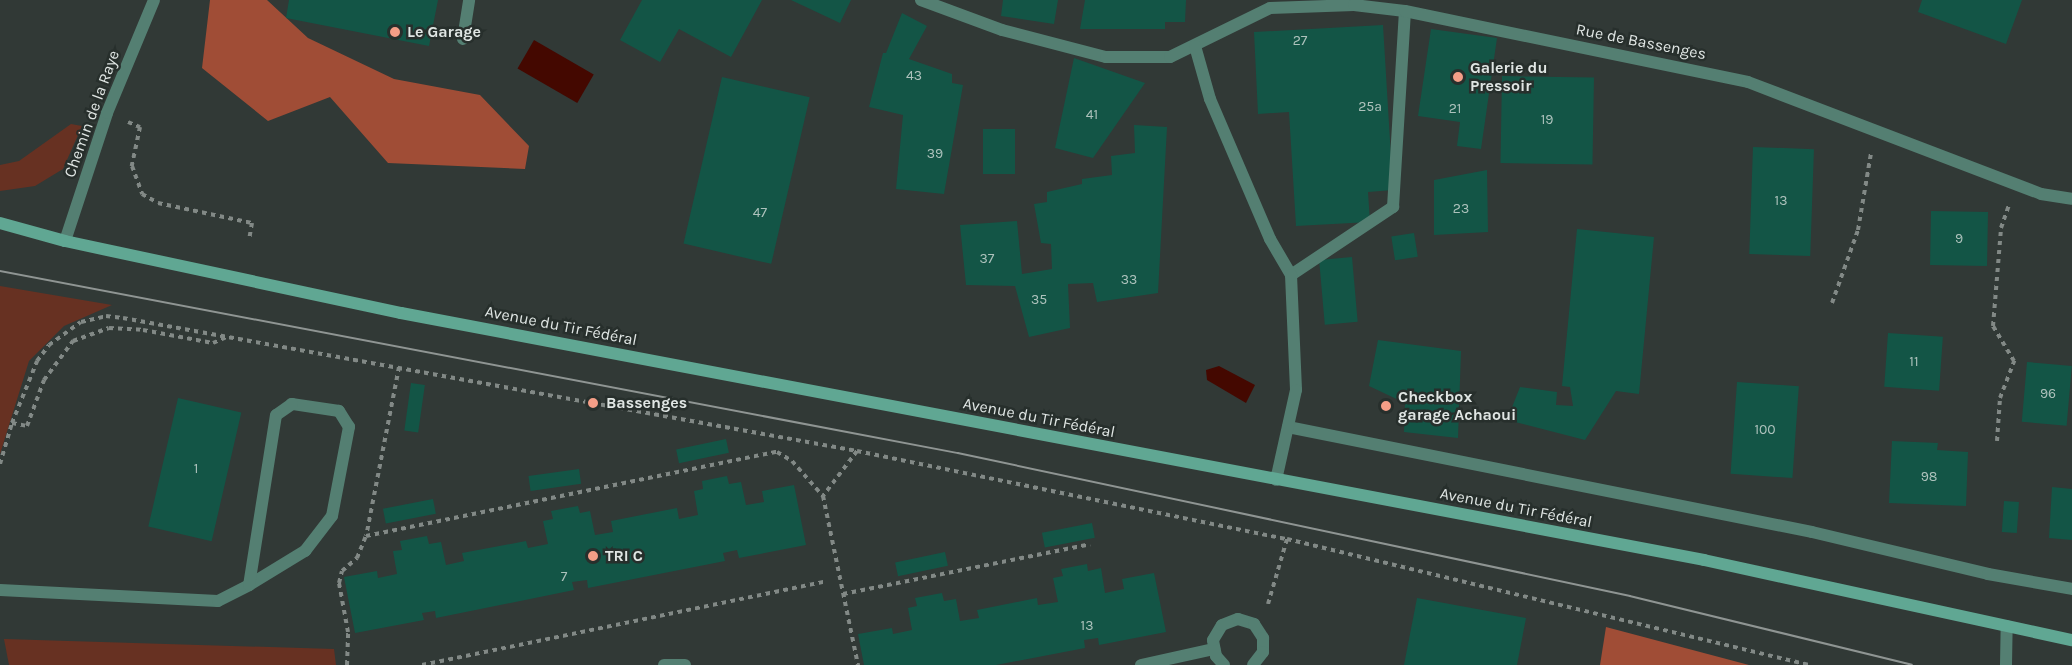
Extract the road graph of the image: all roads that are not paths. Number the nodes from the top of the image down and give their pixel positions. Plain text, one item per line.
1 (154, 0) edge
2 (469, 0) edge
3 (921, 0) edge
4 (1405, 11) junction
5 (463, 39) dead end
6 (1195, 46) junction
7 (2072, 199) edge
8 (0, 223) edge
9 (65, 241) junction
10 (1291, 275) junction
11 (1288, 427) junction
12 (1276, 480) junction
13 (249, 585) junction
14 (2072, 589) edge
15 (0, 590) edge
16 (2007, 626) junction
17 (2072, 640) edge
18 (1214, 649) junction
19 (668, 665) edge
20 (685, 665) edge
21 (1141, 665) edge
22 (1224, 665) edge
23 (1253, 665) edge
24 (2006, 665) edge

1 - 9 street, Chemin de la Raye
2 - 5 street
3 - 6 street, Rue de Bassenges
4 - 6 street, Rue de Bassenges
4 - 7 street, Rue de Bassenges
4 - 10 street
6 - 10 street
8 - 9 main road, Avenue du Tir Fédéral
9 - 12 main road, Avenue du Tir Fédéral
10 - 11 street
11 - 12 street
11 - 14 street
12 - 16 main road, Avenue du Tir Fédéral
13 - 13 street
13 - 15 street
16 - 17 main road, Avenue du Tir Fédéral
16 - 24 street
18 - 21 street
18 - 22 street
18 - 23 street
19 - 20 street

